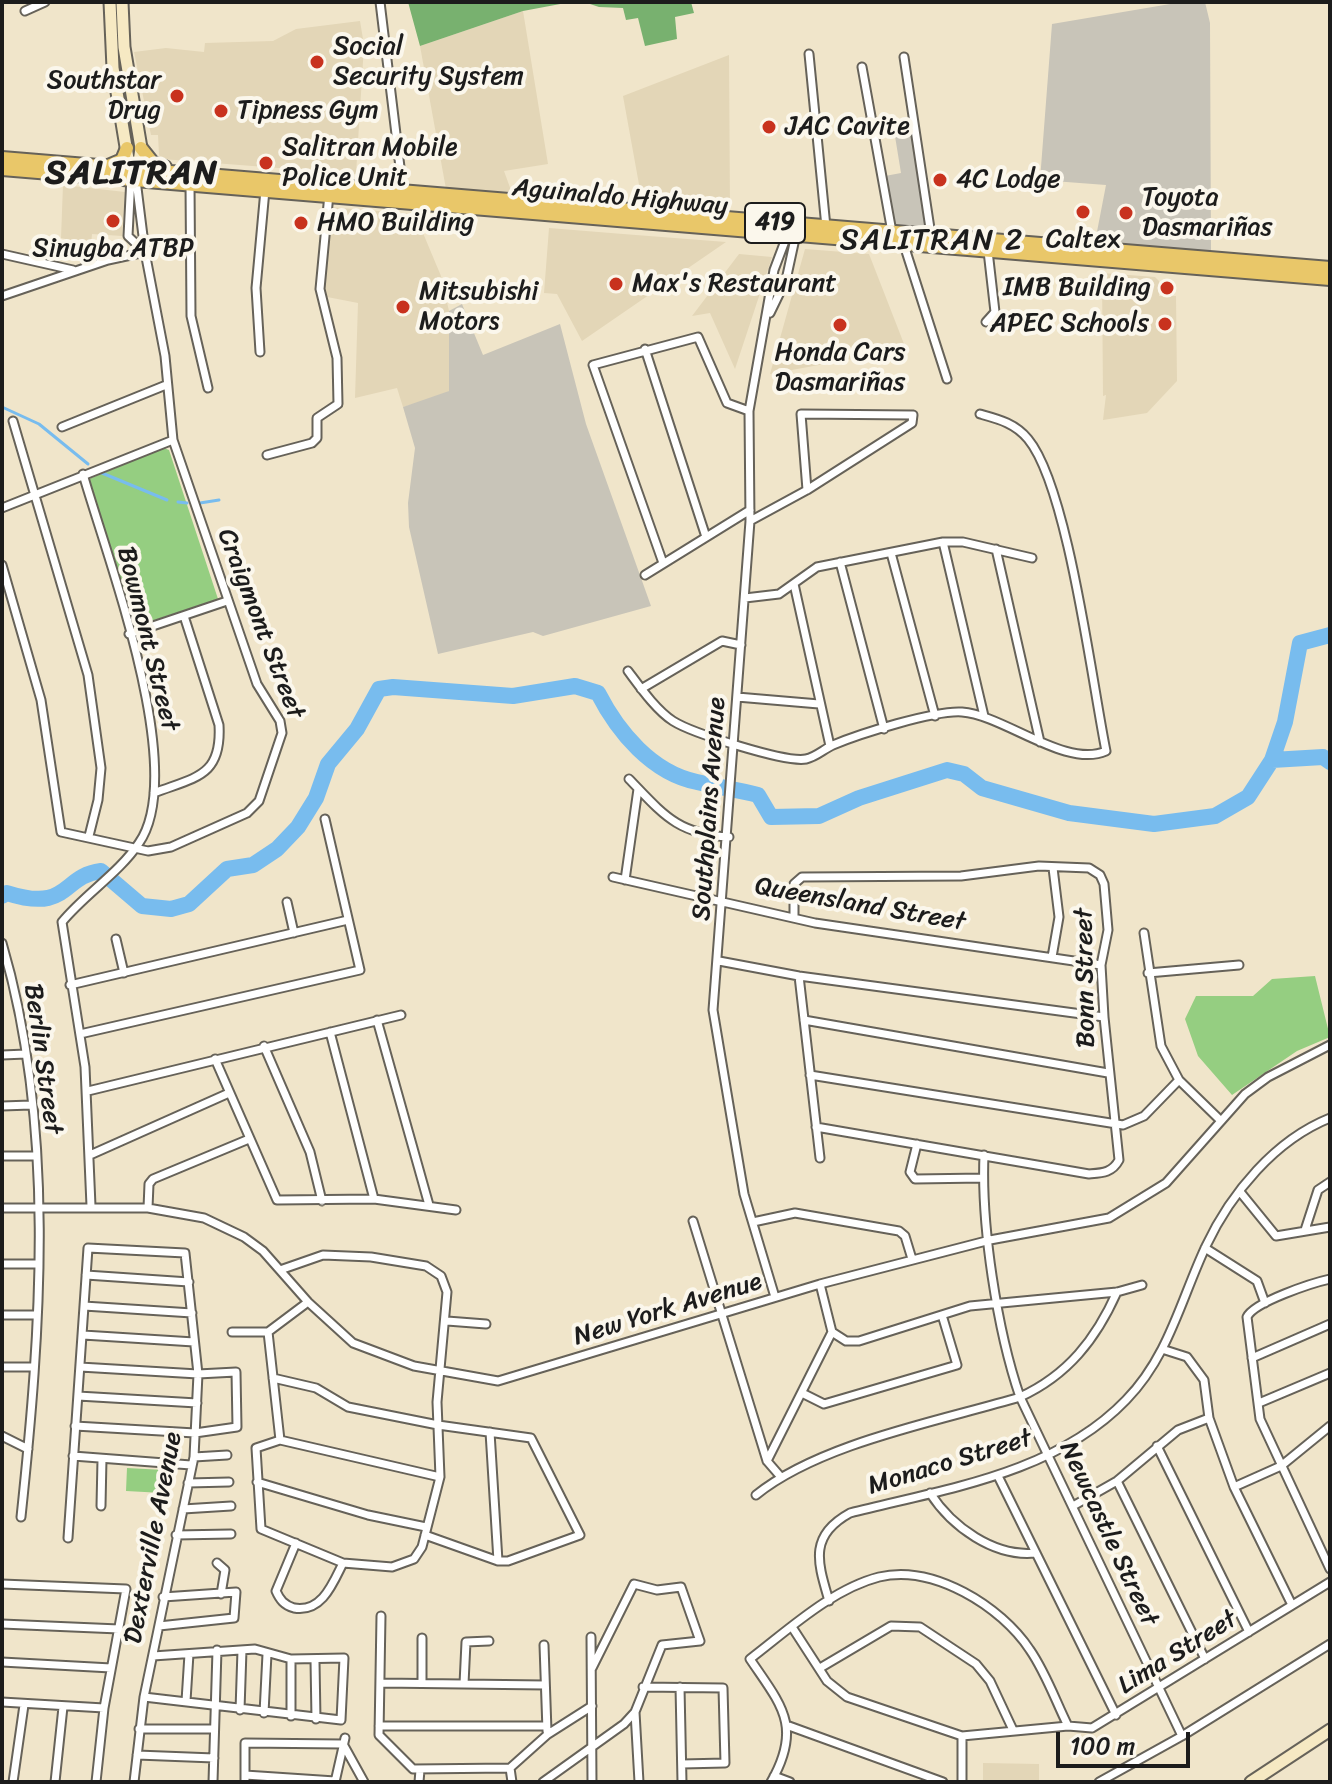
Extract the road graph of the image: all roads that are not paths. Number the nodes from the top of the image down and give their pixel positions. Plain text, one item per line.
1 (45, 2) edge
2 (110, 2) edge
3 (122, 2) edge
4 (380, 2) edge
5 (25, 11) dead end
6 (809, 54) dead end
7 (904, 57) dead end
8 (862, 67) dead end
9 (127, 148) junction
10 (141, 148) junction
11 (2, 158) edge
12 (106, 167) junction
13 (2, 169) edge
14 (135, 174) junction
15 (223, 176) junction
16 (190, 184) junction
17 (265, 190) junction
18 (329, 190) junction
19 (403, 197) junction
20 (792, 231) junction
21 (892, 232) junction
22 (826, 233) junction
23 (931, 235) junction
24 (904, 245) junction
25 (988, 251) junction
26 (145, 252) junction
27 (2, 254) edge
28 (1330, 268) edge
29 (75, 270) junction
30 (1330, 279) edge
31 (2, 296) edge
32 (767, 318) junction
33 (986, 322) dead end
34 (645, 349) junction
35 (260, 352) dead end
36 (947, 379) dead end
37 (166, 385) junction
38 (208, 388) dead end
39 (749, 411) junction
40 (980, 414) dead end
41 (13, 421) dead end
42 (62, 427) dead end
43 (173, 440) junction
44 (267, 455) dead end
45 (83, 474) junction
46 (807, 490) junction
47 (36, 493) junction
48 (2, 508) edge
49 (750, 510) junction
50 (750, 521) junction
51 (706, 537) junction
52 (943, 542) junction
53 (996, 549) junction
54 (891, 553) junction
55 (1032, 558) dead end
56 (840, 562) junction
57 (663, 563) junction
58 (2, 565) edge
59 (645, 575) dead end
60 (794, 584) junction
61 (745, 598) junction
62 (227, 601) junction
63 (184, 616) junction
64 (129, 634) junction
65 (741, 645) junction
66 (628, 671) dead end
67 (641, 689) junction
68 (737, 697) junction
69 (819, 704) junction
70 (935, 716) junction
71 (984, 716) junction
72 (884, 729) junction
73 (1040, 742) junction
74 (733, 743) junction
75 (830, 746) junction
76 (629, 779) dead end
77 (638, 789) junction
78 (154, 793) junction
79 (325, 819) dead end
80 (89, 836) junction
81 (729, 837) junction
82 (134, 849) junction
83 (1053, 868) junction
84 (613, 877) dead end
85 (625, 880) junction
86 (724, 901) junction
87 (287, 902) dead end
88 (794, 916) junction
89 (348, 920) junction
90 (294, 933) junction
91 (1144, 933) dead end
92 (116, 939) dead end
93 (2, 943) edge
94 (1052, 957) junction
95 (719, 961) junction
96 (1101, 965) junction
97 (1239, 965) dead end
98 (124, 973) junction
99 (1148, 973) junction
100 (799, 976) junction
101 (70, 985) junction
102 (401, 1015) dead end
103 (1104, 1017) junction
104 (377, 1020) junction
105 (804, 1020) junction
106 (330, 1032) junction
107 (80, 1034) junction
108 (1330, 1045) edge
109 (264, 1046) junction
110 (26, 1054) junction
111 (2, 1055) edge
112 (215, 1059) junction
113 (1108, 1073) junction
114 (810, 1075) junction
115 (1179, 1080) junction
116 (88, 1091) junction
117 (229, 1093) junction
118 (31, 1105) junction
119 (2, 1106) edge
120 (1330, 1118) edge
121 (1219, 1119) junction
122 (1114, 1125) junction
123 (816, 1127) junction
124 (249, 1139) junction
125 (917, 1144) junction
126 (90, 1155) junction
127 (984, 1155) junction
128 (2, 1156) edge
129 (35, 1156) junction
130 (820, 1158) dead end
131 (983, 1178) junction
132 (1330, 1182) edge
133 (1241, 1193) junction
134 (374, 1199) junction
135 (322, 1201) junction
136 (429, 1205) junction
137 (91, 1206) junction
138 (38, 1207) junction
139 (2, 1208) edge
140 (148, 1208) junction
141 (456, 1210) dead end
142 (693, 1221) dead end
143 (753, 1222) junction
144 (1330, 1227) edge
145 (1305, 1230) junction
146 (990, 1240) junction
147 (1205, 1248) junction
148 (912, 1259) junction
149 (2, 1264) edge
150 (37, 1264) junction
151 (280, 1270) junction
152 (86, 1275) junction
153 (1330, 1279) edge
154 (189, 1282) junction
155 (820, 1284) junction
156 (1142, 1285) dead end
157 (1117, 1292) junction
158 (775, 1297) junction
159 (998, 1301) junction
160 (308, 1302) junction
161 (1265, 1303) junction
162 (84, 1306) junction
163 (192, 1313) junction
164 (720, 1313) junction
165 (2, 1315) edge
166 (35, 1315) junction
167 (942, 1315) junction
168 (447, 1321) junction
169 (486, 1324) dead end
170 (1330, 1324) edge
171 (232, 1332) dead end
172 (268, 1332) junction
173 (832, 1332) junction
174 (83, 1335) junction
175 (194, 1342) junction
176 (1165, 1350) junction
177 (1252, 1358) junction
178 (2, 1367) edge
179 (34, 1367) junction
180 (80, 1367) junction
181 (439, 1372) junction
182 (1330, 1373) edge
183 (198, 1374) junction
184 (273, 1378) junction
185 (802, 1393) junction
186 (78, 1396) junction
187 (1020, 1397) junction
188 (197, 1403) junction
189 (1259, 1403) junction
190 (1209, 1418) junction
191 (438, 1425) junction
192 (75, 1426) junction
193 (1330, 1426) edge
194 (490, 1432) junction
195 (195, 1433) junction
196 (2, 1436) edge
197 (280, 1440) junction
198 (1157, 1446) junction
199 (28, 1449) junction
200 (1049, 1454) junction
201 (227, 1455) dead end
202 (73, 1456) junction
203 (102, 1459) junction
204 (192, 1461) junction
205 (767, 1461) junction
206 (1281, 1466) junction
207 (780, 1476) junction
208 (998, 1476) junction
209 (440, 1477) junction
210 (1117, 1481) junction
211 (229, 1482) dead end
212 (257, 1482) junction
213 (188, 1483) junction
214 (1234, 1487) junction
215 (930, 1493) junction
216 (756, 1495) dead end
217 (101, 1506) dead end
218 (231, 1506) dead end
219 (1073, 1506) junction
220 (183, 1509) junction
221 (21, 1517) dead end
222 (426, 1531) junction
223 (231, 1534) dead end
224 (176, 1535) junction
225 (68, 1538) dead end
226 (296, 1543) junction
227 (1035, 1553) junction
228 (498, 1561) junction
229 (217, 1563) dead end
230 (343, 1563) junction
231 (1330, 1569) edge
232 (1330, 1582) edge
233 (2, 1584) edge
234 (221, 1594) junction
235 (163, 1597) junction
236 (829, 1601) junction
237 (1292, 1605) junction
238 (381, 1616) dead end
239 (2, 1624) edge
240 (159, 1626) junction
241 (792, 1627) junction
242 (119, 1629) junction
243 (1249, 1632) junction
244 (591, 1637) dead end
245 (422, 1638) dead end
246 (489, 1641) dead end
247 (1330, 1644) edge
248 (544, 1645) dead end
249 (217, 1650) junction
250 (242, 1650) junction
251 (189, 1654) junction
252 (267, 1654) junction
253 (153, 1656) junction
254 (291, 1659) junction
255 (1205, 1659) junction
256 (315, 1661) junction
257 (2, 1662) edge
258 (111, 1668) junction
259 (592, 1668) junction
260 (820, 1668) junction
261 (381, 1683) junction
262 (422, 1683) junction
263 (464, 1684) junction
264 (545, 1685) junction
265 (643, 1687) junction
266 (680, 1687) junction
267 (1159, 1688) junction
268 (144, 1697) junction
269 (186, 1701) junction
270 (2, 1702) edge
271 (24, 1705) junction
272 (592, 1706) junction
273 (63, 1707) junction
274 (215, 1707) junction
275 (104, 1708) junction
276 (240, 1710) junction
277 (635, 1712) junction
278 (264, 1713) junction
279 (1116, 1715) junction
280 (291, 1716) junction
281 (316, 1719) junction
282 (379, 1726) junction
283 (789, 1726) junction
284 (1068, 1726) junction
285 (139, 1729) junction
286 (214, 1729) junction
287 (547, 1730) junction
288 (1013, 1730) junction
289 (1330, 1730) edge
290 (962, 1736) junction
291 (1182, 1736) junction
292 (344, 1741) junction
293 (593, 1746) junction
294 (137, 1755) junction
295 (214, 1758) junction
296 (682, 1764) junction
297 (510, 1768) junction
298 (420, 1770) junction
299 (245, 1778) edge
300 (772, 1779) edge
301 (274, 1780) edge
302 (305, 1780) edge
303 (13, 1782) edge
304 (55, 1782) edge
305 (96, 1782) edge
306 (134, 1782) edge
307 (213, 1782) edge
308 (335, 1782) edge
309 (364, 1782) edge
310 (419, 1782) edge
311 (512, 1782) edge
312 (543, 1782) edge
313 (592, 1782) edge
314 (639, 1782) edge
315 (682, 1782) edge
316 (790, 1782) edge
317 (943, 1782) edge
318 (962, 1782) edge
319 (1099, 1782) edge
320 (1251, 1782) edge

1 - 5 street
2 - 9 main road
3 - 10 main road
4 - 19 street
6 - 22 street
7 - 23 street
8 - 21 street
9 - 12 highway
9 - 14 main road
10 - 14 main road
10 - 15 highway
11 - 12 highway, Aguinaldo Highway / 419
12 - 14 highway, Aguinaldo Highway / 419
13 - 14 highway, Aguinaldo Highway / 419
14 - 15 highway, Aguinaldo Highway / 419
14 - 16 highway, Aguinaldo Highway / 419
14 - 26 street, Craigmont Street
14 - 26 street, Craigmont Street
15 - 18 highway, Aguinaldo Highway / 419
16 - 17 highway, Aguinaldo Highway / 419
16 - 38 street
17 - 18 highway, Aguinaldo Highway / 419
17 - 35 street
18 - 19 highway, Aguinaldo Highway / 419
18 - 44 street
19 - 20 highway, Aguinaldo Highway / 419
20 - 22 highway, Aguinaldo Highway / 419
20 - 32 street, Southplains Avenue
20 - 32 street, Southplains Avenue
21 - 22 highway, Aguinaldo Highway / 419
21 - 23 highway, Aguinaldo Highway / 419
22 - 24 highway, Aguinaldo Highway / 419
23 - 28 highway, Aguinaldo Highway / 419
24 - 25 highway, Aguinaldo Highway / 419
24 - 36 street
25 - 30 highway, Aguinaldo Highway / 419
25 - 33 street
26 - 29 street
26 - 37 street, Craigmont Street
27 - 29 street
29 - 31 street
32 - 39 street, Southplains Avenue
34 - 39 street
34 - 51 street
34 - 57 street
37 - 42 street
37 - 43 street, Craigmont Street
39 - 49 street, Southplains Avenue
40 - 73 street
41 - 47 street
43 - 45 street
43 - 62 street, Craigmont Street
45 - 47 street
45 - 64 street, Bowmont Street
46 - 46 street
46 - 50 street
47 - 48 street
47 - 80 street
49 - 50 street, Southplains Avenue
49 - 51 street
50 - 61 street, Southplains Avenue
51 - 57 street
52 - 53 street
52 - 54 street
52 - 71 street
53 - 55 street
53 - 73 street
54 - 56 street
54 - 70 street
56 - 60 street
56 - 72 street
57 - 59 street
58 - 80 street, Craigmont Street
60 - 61 street
60 - 69 street
61 - 65 street, Southplains Avenue
62 - 63 street
62 - 82 street, Craigmont Street
63 - 64 street
63 - 78 street
64 - 78 street, Bowmont Street
65 - 67 street
65 - 68 street, Southplains Avenue
66 - 67 street
67 - 74 street
68 - 69 street
68 - 74 street, Southplains Avenue
69 - 75 street
70 - 71 street
70 - 72 street
71 - 73 street
72 - 75 street
74 - 75 street
74 - 81 street, Southplains Avenue
76 - 77 street
77 - 81 street
77 - 85 street
78 - 82 street, Bowmont Street
79 - 89 street
80 - 82 street, Craigmont Street
81 - 86 street, Southplains Avenue
82 - 101 street, Bowmont Street
83 - 88 street, Bonn Street
83 - 94 street
83 - 96 street, Bonn Street
84 - 85 street, Queensland Street
85 - 86 street, Queensland Street
86 - 88 street, Queensland Street
86 - 95 street, Southplains Avenue
87 - 90 street
88 - 94 street, Queensland Street
89 - 90 street
89 - 107 street
90 - 98 street
91 - 99 street
92 - 98 street
93 - 110 street, Berlin Street
94 - 96 street, Queensland Street
95 - 100 street
95 - 143 street, Southplains Avenue
96 - 103 street, Bonn Street
97 - 99 street
98 - 101 street
99 - 115 street
100 - 103 street
100 - 105 street
101 - 107 street, Bowmont Street
102 - 104 street
103 - 113 street, Bonn Street
104 - 106 street
104 - 136 street
105 - 113 street
105 - 114 street
106 - 109 street
106 - 134 street
107 - 116 street, Bowmont Street
108 - 121 street, New York Avenue
109 - 112 street
109 - 135 street
110 - 111 street
110 - 118 street, Berlin Street
112 - 116 street
112 - 117 street
113 - 122 street, Bonn Street
114 - 122 street
114 - 123 street
115 - 121 street
115 - 122 street
116 - 126 street, Bowmont Street
117 - 124 street
117 - 126 street
118 - 119 street
118 - 129 street, Berlin Street
120 - 133 street, Monaco Street
121 - 146 street, New York Avenue
122 - 127 street, Bonn Street
123 - 125 street, Bonn Street
123 - 130 street
124 - 135 street
124 - 140 street
125 - 127 street, Bonn Street
125 - 131 street
126 - 137 street, Bowmont Street
127 - 131 street, Newcastle Street
128 - 129 street
129 - 138 street, Berlin Street
131 - 146 street, Newcastle Street
132 - 145 street
133 - 145 street
133 - 147 street, Monaco Street
134 - 135 street
134 - 136 street
136 - 141 street
137 - 138 street, New York Avenue
137 - 140 street, New York Avenue
138 - 139 street, New York Avenue
138 - 150 street, Berlin Street
140 - 151 street, New York Avenue
142 - 164 street
143 - 148 street
143 - 158 street, Southplains Avenue
144 - 145 street
146 - 148 street, New York Avenue
146 - 159 street, Newcastle Street
147 - 161 street
147 - 176 street, Monaco Street
148 - 155 street, New York Avenue
149 - 150 street
150 - 166 street, Berlin Street
151 - 160 street, New York Avenue
151 - 168 street
152 - 154 street
152 - 154 street, Dexterville Avenue
152 - 162 street
153 - 161 street
154 - 163 street, Dexterville Avenue
155 - 158 street, New York Avenue
155 - 173 street
156 - 157 street
157 - 159 street
157 - 187 street
158 - 164 street, New York Avenue
159 - 167 street
159 - 187 street, Newcastle Street
160 - 172 street
160 - 181 street, New York Avenue
161 - 177 street
162 - 163 street
162 - 174 street
163 - 175 street, Dexterville Avenue
164 - 181 street, New York Avenue
164 - 205 street
165 - 166 street
166 - 179 street, Berlin Street
167 - 173 street
167 - 185 street
168 - 169 street
168 - 181 street
170 - 177 street
171 - 172 street
172 - 184 street
173 - 185 street
174 - 175 street
174 - 180 street
175 - 183 street, Dexterville Avenue
176 - 190 street
176 - 200 street, Monaco Street
177 - 189 street
178 - 179 street
179 - 199 street, Berlin Street
180 - 183 street
180 - 186 street
181 - 191 street
182 - 189 street
183 - 188 street, Dexterville Avenue
183 - 195 street
184 - 191 street
184 - 197 street
185 - 205 street
186 - 188 street
186 - 192 street
187 - 200 street, Newcastle Street
187 - 207 street
188 - 195 street, Dexterville Avenue
189 - 206 street
190 - 198 street
190 - 214 street
191 - 194 street
191 - 209 street
192 - 195 street
192 - 202 street
193 - 206 street
194 - 228 street
194 - 228 street
195 - 204 street, Dexterville Avenue
196 - 199 street
197 - 209 street
197 - 212 street
198 - 210 street
198 - 243 street
199 - 221 street, Berlin Street
200 - 208 street, Monaco Street
200 - 219 street, Newcastle Street
201 - 204 street
202 - 203 street
202 - 225 street
203 - 204 street
203 - 217 street
204 - 213 street, Dexterville Avenue
205 - 207 street
206 - 214 street
206 - 231 street
207 - 216 street
208 - 215 street, Monaco Street
208 - 227 street
209 - 222 street
210 - 219 street
210 - 255 street
211 - 213 street
212 - 222 street
212 - 226 street
213 - 220 street, Dexterville Avenue
214 - 237 street
215 - 227 street
215 - 236 street, Monaco Street
218 - 220 street
219 - 267 street, Newcastle Street
220 - 224 street, Dexterville Avenue
222 - 228 street
222 - 230 street
223 - 224 street
224 - 235 street, Dexterville Avenue
226 - 230 street
226 - 230 street
227 - 279 street
229 - 234 street
232 - 237 street, Lima Street
233 - 242 street
234 - 235 street
234 - 240 street
235 - 240 street, Dexterville Avenue
236 - 241 street
236 - 284 street
237 - 243 street, Lima Street
238 - 261 street
239 - 242 street
240 - 253 street, Dexterville Avenue
241 - 260 street, Lima Street
241 - 283 street
242 - 258 street
243 - 255 street, Lima Street
244 - 259 street
245 - 262 street
246 - 263 street
247 - 291 street
248 - 264 street
249 - 250 street
249 - 251 street
249 - 274 street
250 - 252 street
250 - 276 street
251 - 253 street
251 - 269 street
252 - 254 street
252 - 278 street
253 - 268 street, Dexterville Avenue
254 - 256 street
254 - 280 street
255 - 267 street, Lima Street
256 - 281 street
256 - 281 street
257 - 258 street
258 - 275 street
259 - 265 street
259 - 272 street
260 - 288 street
260 - 290 street, Lima Street
261 - 262 street
261 - 282 street
262 - 263 street
263 - 264 street
264 - 287 street
265 - 266 street
265 - 277 street
266 - 296 street
266 - 296 street
267 - 279 street, Lima Street
267 - 291 street, Newcastle Street
268 - 269 street
268 - 285 street, Dexterville Avenue
269 - 274 street
270 - 271 street
271 - 273 street
271 - 303 street
272 - 287 street
272 - 293 street
273 - 275 street
273 - 304 street
274 - 276 street
274 - 286 street
275 - 305 street
276 - 278 street
277 - 293 street
277 - 314 street
278 - 280 street
279 - 284 street, Lima Street
280 - 281 street
282 - 287 street
282 - 298 street
283 - 300 street
283 - 317 street
284 - 288 street, Lima Street
285 - 286 street
285 - 294 street, Dexterville Avenue
286 - 295 street
287 - 297 street
288 - 290 street, Lima Street
289 - 320 main road
290 - 318 street
291 - 319 street
292 - 299 street
292 - 308 street
292 - 309 street
293 - 312 street
293 - 313 street
294 - 295 street
294 - 306 street, Dexterville Avenue
295 - 307 street
296 - 315 street
297 - 298 street
297 - 311 street
298 - 310 street
299 - 301 street
300 - 316 street
301 - 302 street
302 - 308 street

